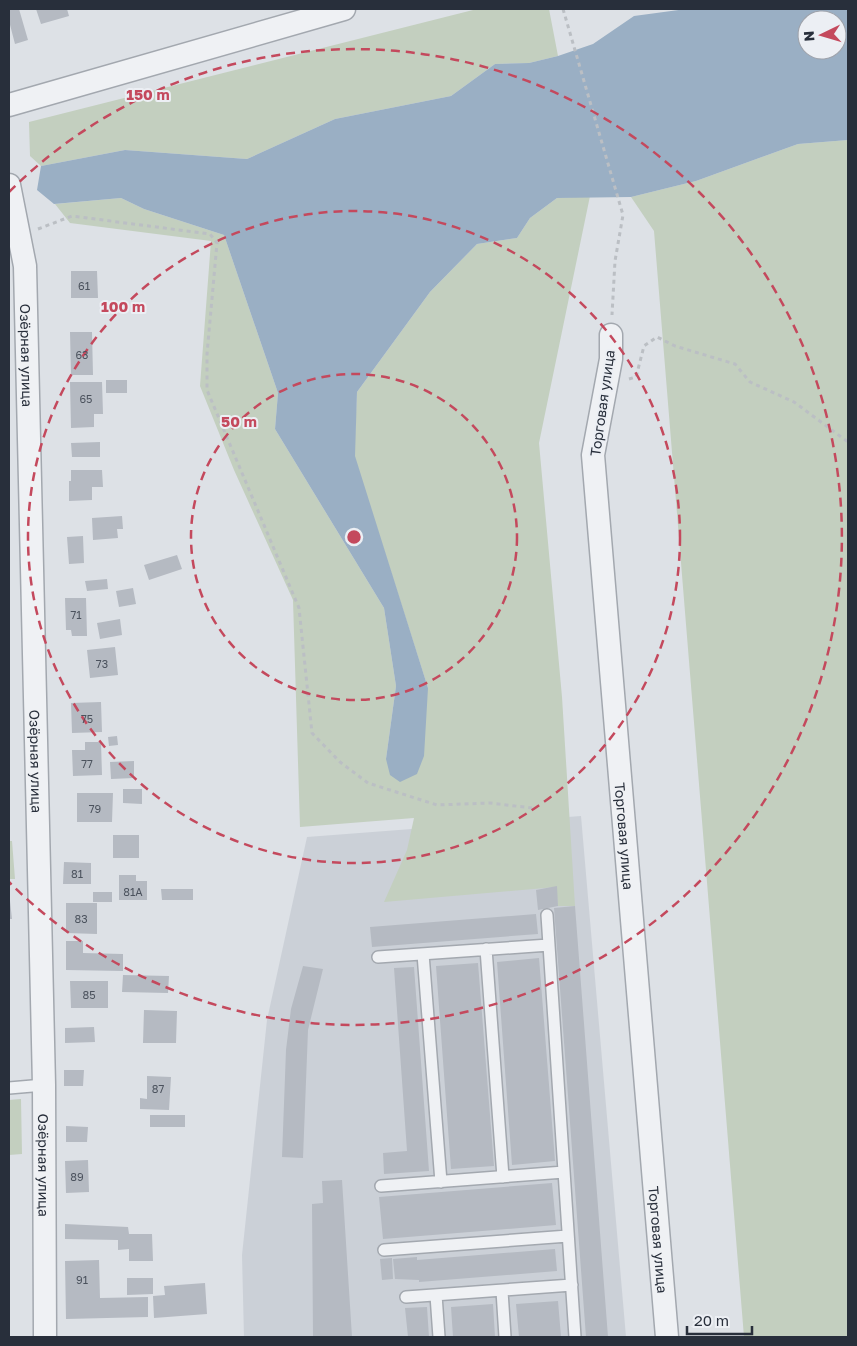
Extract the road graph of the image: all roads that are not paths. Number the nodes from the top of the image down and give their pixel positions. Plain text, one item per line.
1 (344, 9) edge
2 (9, 105) edge
3 (9, 185) edge
4 (611, 335) road end
5 (547, 914) dead end
6 (549, 944) junction
7 (486, 949) junction
8 (423, 954) junction
9 (378, 957) dead end
10 (44, 1085) junction
11 (9, 1088) edge
12 (564, 1172) junction
13 (503, 1177) junction
14 (441, 1182) junction
15 (381, 1186) dead end
16 (568, 1236) junction
17 (384, 1250) dead end
18 (572, 1286) junction
19 (502, 1290) junction
20 (436, 1295) junction
21 (406, 1297) dead end
22 (45, 1337) edge
23 (439, 1337) edge
24 (505, 1337) edge
25 (575, 1337) edge
26 (667, 1337) edge

1 - 2 street
3 - 10 street, Озёрная улица
4 - 26 street, Торговая улица
5 - 6 lane
6 - 7 lane
6 - 12 lane
7 - 8 lane
7 - 13 lane
8 - 9 lane
8 - 14 lane
10 - 11 lane
10 - 22 street, Озёрная улица
12 - 13 lane
12 - 16 lane
13 - 14 lane
14 - 15 lane
16 - 17 lane
16 - 18 lane
18 - 19 lane
18 - 25 lane
19 - 20 lane
19 - 24 lane
20 - 21 lane
20 - 23 lane

